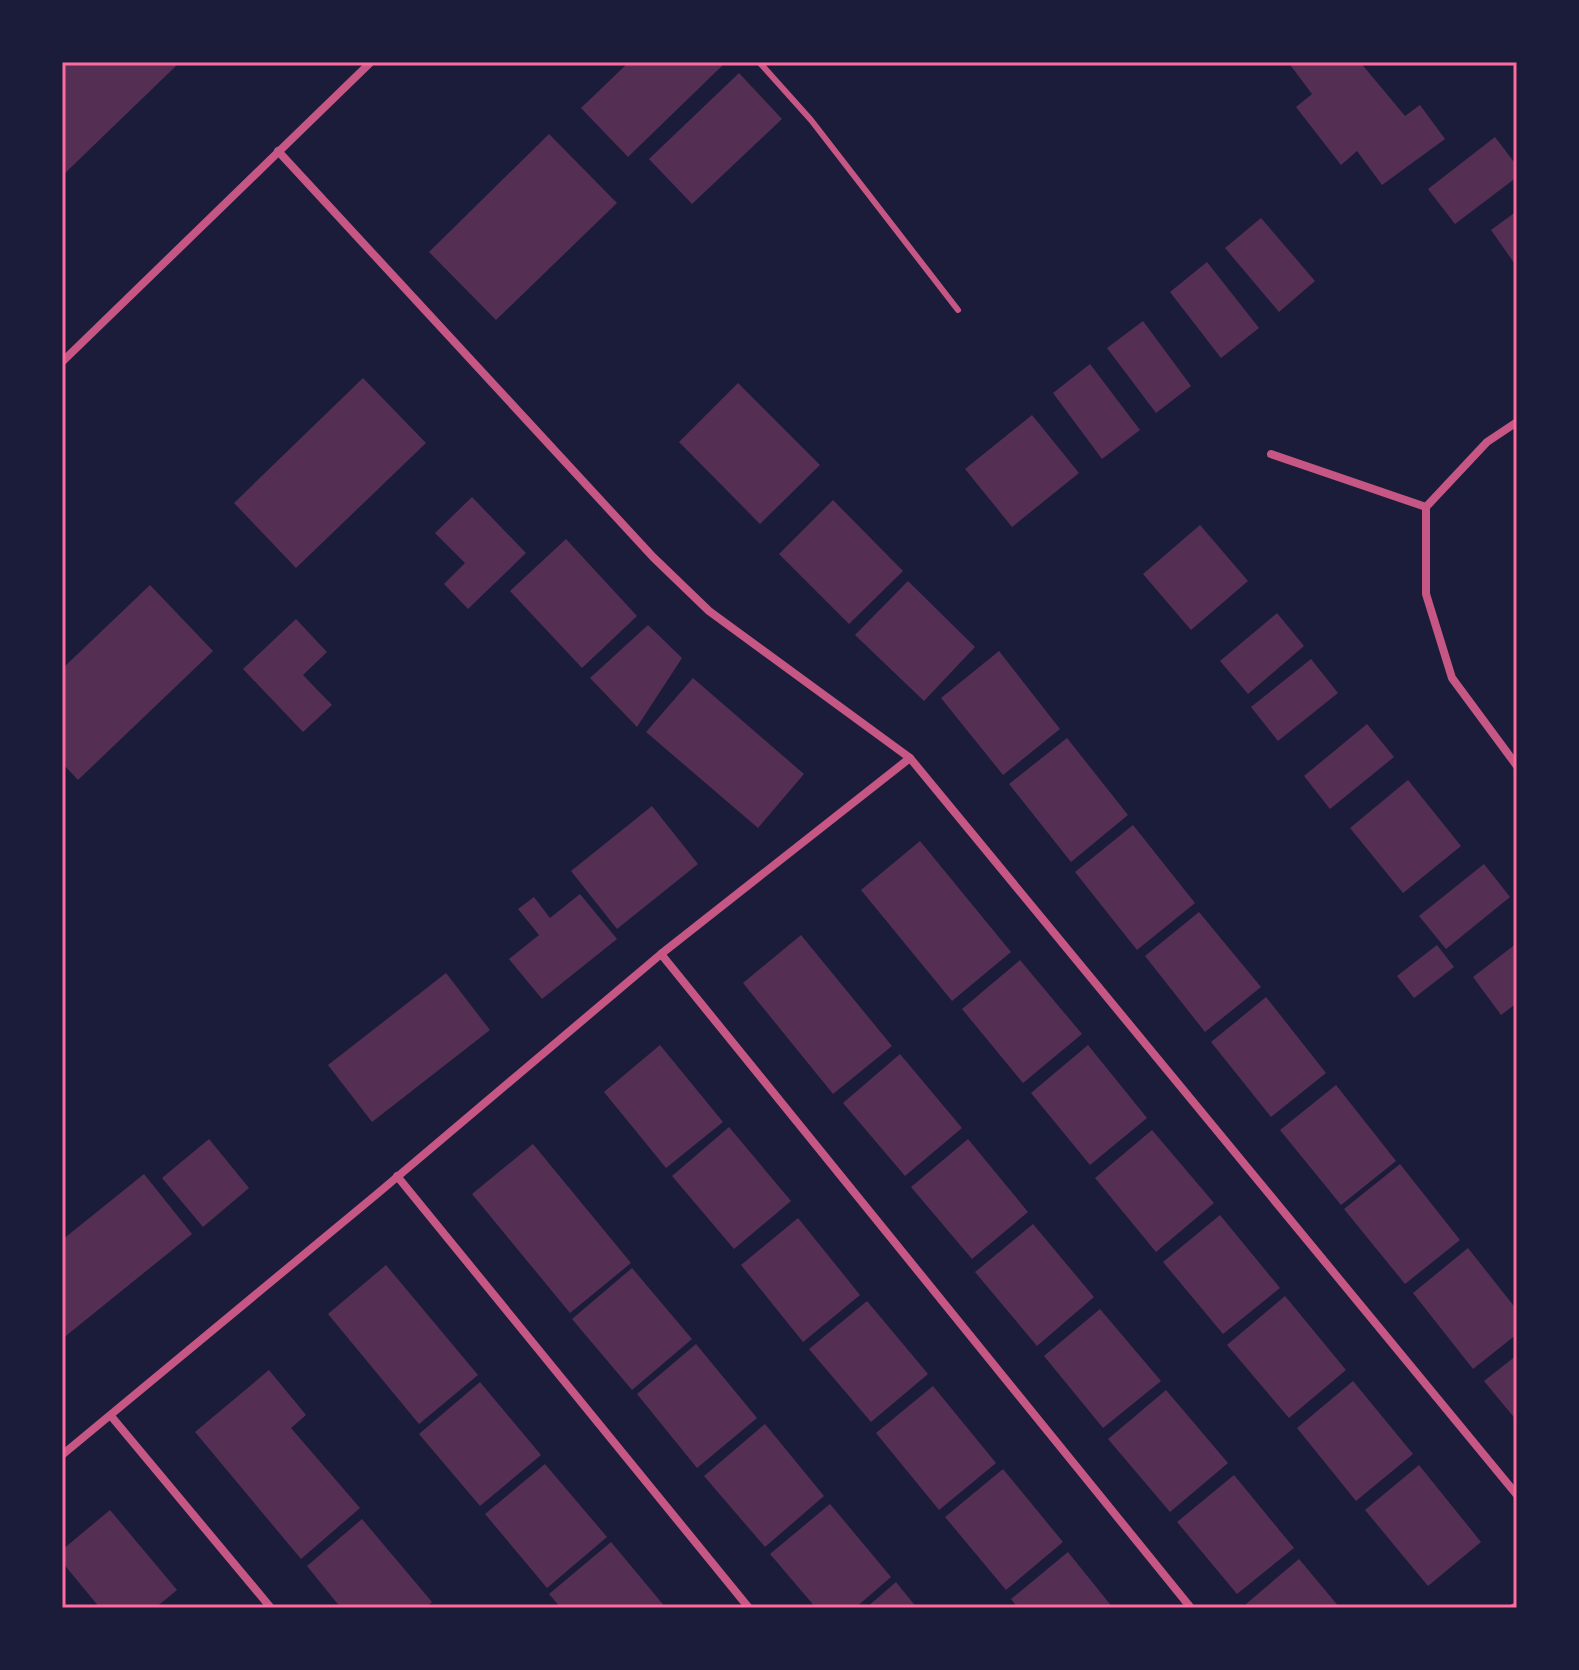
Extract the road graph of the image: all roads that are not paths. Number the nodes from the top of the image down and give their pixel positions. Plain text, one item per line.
1 (371, 62) edge
2 (759, 62) edge
3 (278, 151) junction
4 (958, 310) dead end
5 (62, 362) edge
6 (1517, 422) edge
7 (1271, 454) dead end
8 (1426, 507) junction
9 (910, 758) junction
10 (1517, 766) edge
11 (661, 954) junction
12 (397, 1176) junction
13 (111, 1416) junction
14 (62, 1455) edge
15 (1517, 1495) edge
16 (271, 1608) edge
17 (749, 1608) edge
18 (1191, 1608) edge

1 - 3 street
2 - 4 lane
3 - 5 street
3 - 9 street
6 - 8 street
7 - 8 street
8 - 10 street
9 - 11 street
9 - 15 street
11 - 12 street
11 - 18 street
12 - 13 street
12 - 17 street
13 - 14 street
13 - 16 street

